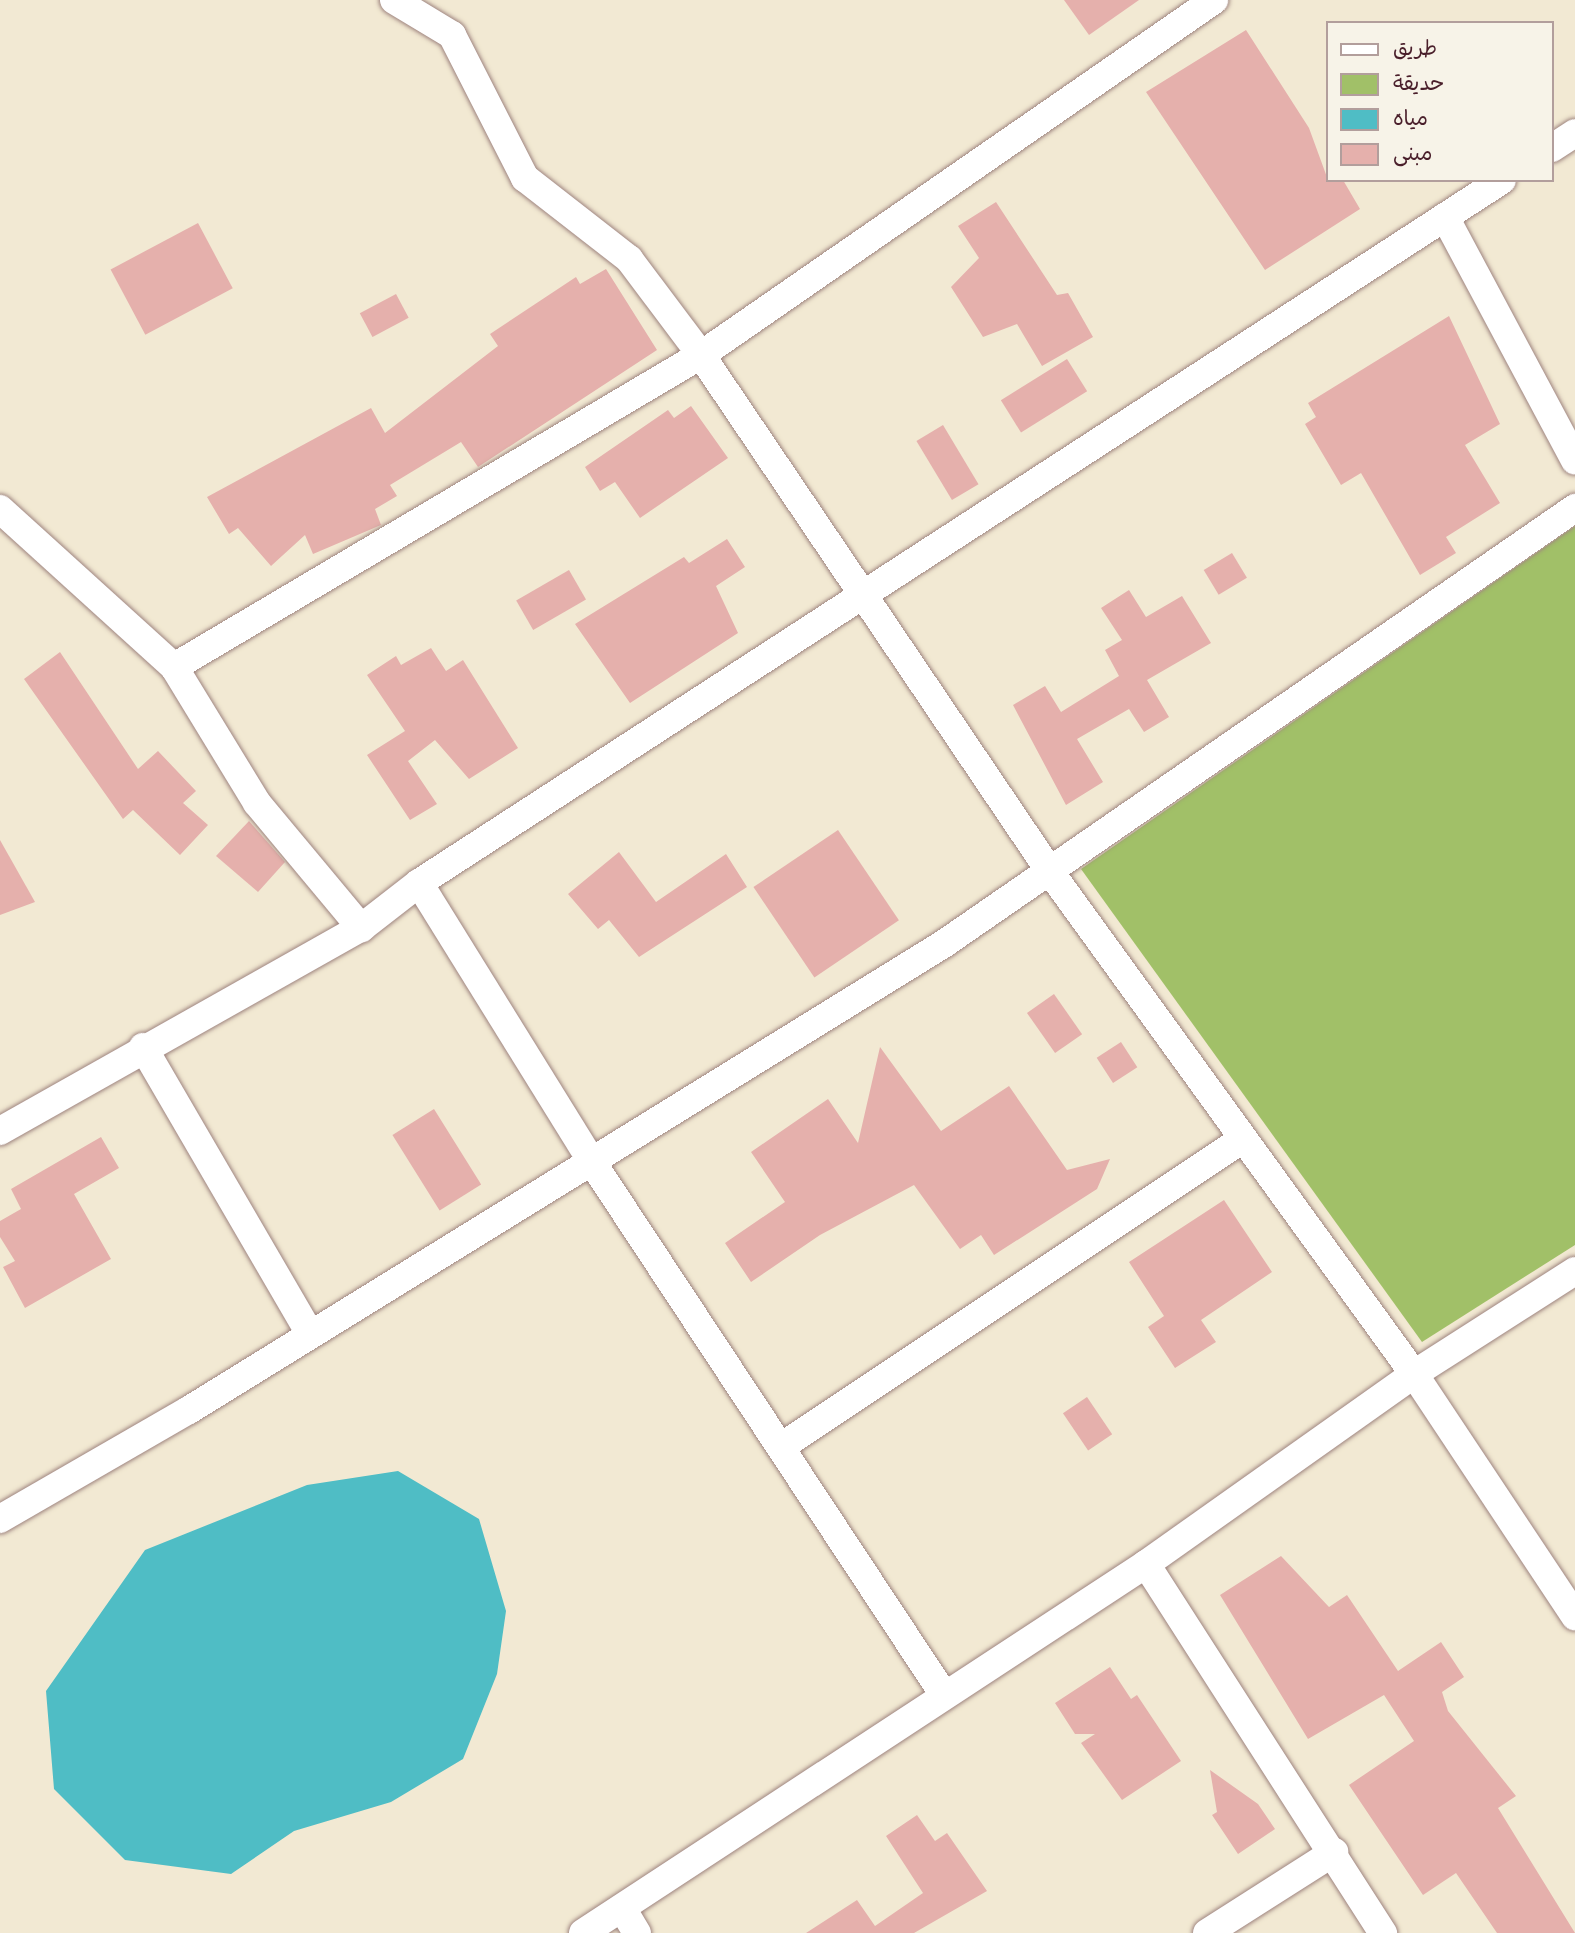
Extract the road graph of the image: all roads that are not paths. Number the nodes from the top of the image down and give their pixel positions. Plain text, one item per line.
1 (394, 0) edge
2 (1214, 0) edge
3 (1575, 133) edge
4 (1554, 147) edge
5 (1499, 182) edge
6 (1446, 217) junction
7 (701, 355) junction
8 (1575, 460) edge
9 (1575, 508) edge
10 (0, 509) edge
11 (862, 598) junction
12 (174, 667) junction
13 (1051, 873) junction
14 (419, 883) junction
15 (361, 928) junction
16 (143, 1047) junction
17 (0, 1131) edge
18 (1243, 1139) junction
19 (592, 1162) junction
20 (1575, 1271) edge
21 (310, 1334) junction
22 (1414, 1374) junction
23 (781, 1447) junction
24 (0, 1519) edge
25 (1146, 1564) junction
26 (1575, 1616) edge
27 (942, 1692) junction
28 (1334, 1852) junction
29 (622, 1908) junction
30 (583, 1933) edge
31 (637, 1933) edge
32 (1207, 1933) edge
33 (1383, 1933) edge

1 - 7 street
2 - 7 street
3 - 4 street
5 - 6 street
6 - 8 street
6 - 11 street
7 - 11 street
7 - 12 street
9 - 13 street
10 - 12 street
11 - 13 street
11 - 14 street
12 - 15 street
13 - 18 street
13 - 19 street
14 - 15 street
14 - 19 street
15 - 16 street
16 - 17 street
16 - 21 street
18 - 22 street
18 - 23 street
19 - 21 street
19 - 23 street
20 - 22 street
21 - 24 street
22 - 25 street
22 - 26 street
23 - 27 street
25 - 27 street
25 - 28 street
27 - 29 street
28 - 32 street
28 - 33 street
29 - 30 street
29 - 31 street

